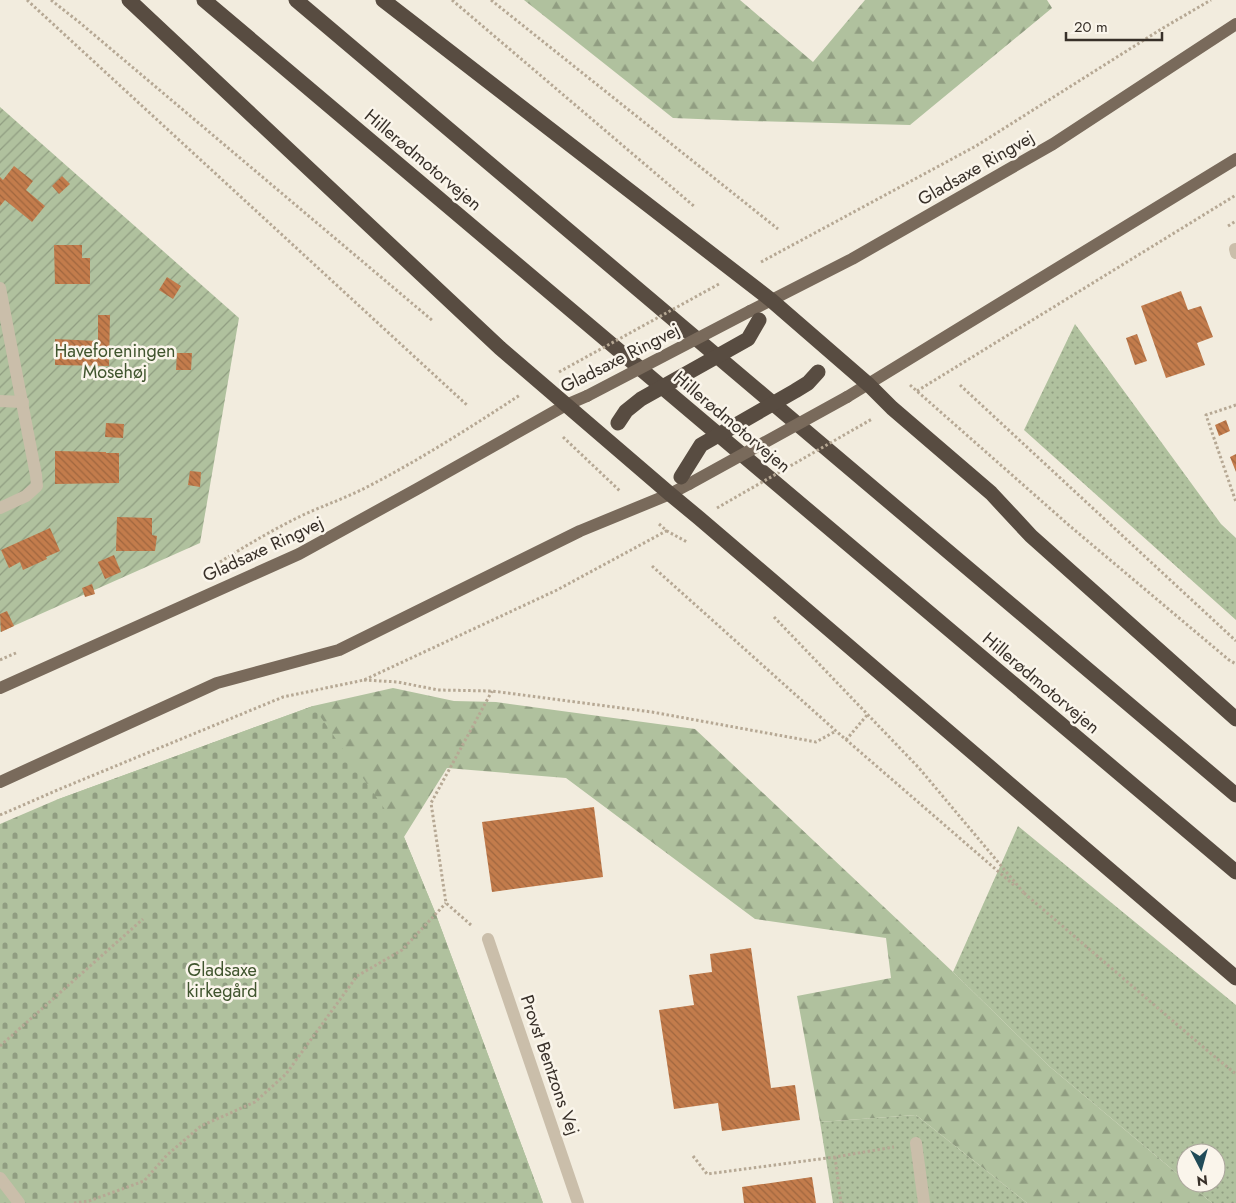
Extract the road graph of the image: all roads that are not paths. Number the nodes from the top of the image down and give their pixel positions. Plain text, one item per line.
1 (129, 0) edge
2 (204, 0) edge
3 (296, 0) edge
4 (383, 0) edge
5 (1236, 24) edge
6 (1236, 159) edge
7 (1236, 249) edge
8 (1236, 253) edge
9 (0, 288) edge
10 (771, 300) junction
11 (754, 316) junction
12 (828, 350) junction
13 (869, 385) junction
14 (0, 401) edge
15 (23, 402) junction
16 (566, 405) junction
17 (611, 444) junction
18 (684, 481) junction
19 (670, 494) junction
20 (0, 508) edge
21 (0, 688) edge
22 (1236, 719) edge
23 (0, 782) edge
24 (1236, 795) edge
25 (1209, 849) junction
26 (1236, 872) edge
27 (1236, 883) edge
28 (488, 940) road end
29 (1236, 978) edge
30 (916, 1143) road end
31 (0, 1178) edge
32 (19, 1203) edge
33 (578, 1203) edge
34 (924, 1203) edge

1 - 16 highway
2 - 25 highway, Hillerødmotorvejen
3 - 24 highway
4 - 10 highway
5 - 10 main road, Gladsaxe Ringvej
6 - 13 main road
7 - 8 street
9 - 15 street
10 - 11 highway
10 - 12 highway
11 - 16 main road, Gladsaxe Ringvej, bridge
11 - 17 highway, bridge
12 - 13 highway
12 - 18 highway, bridge
13 - 18 main road, bridge
13 - 22 highway
14 - 15 street
15 - 20 street
16 - 17 highway
16 - 21 main road, Gladsaxe Ringvej
17 - 19 highway
18 - 19 highway
19 - 23 main road
19 - 29 highway
25 - 26 highway, Hillerødmotorvejen
25 - 27 highway
28 - 33 street, Provst Bentzons Vej
30 - 34 street
31 - 32 street

